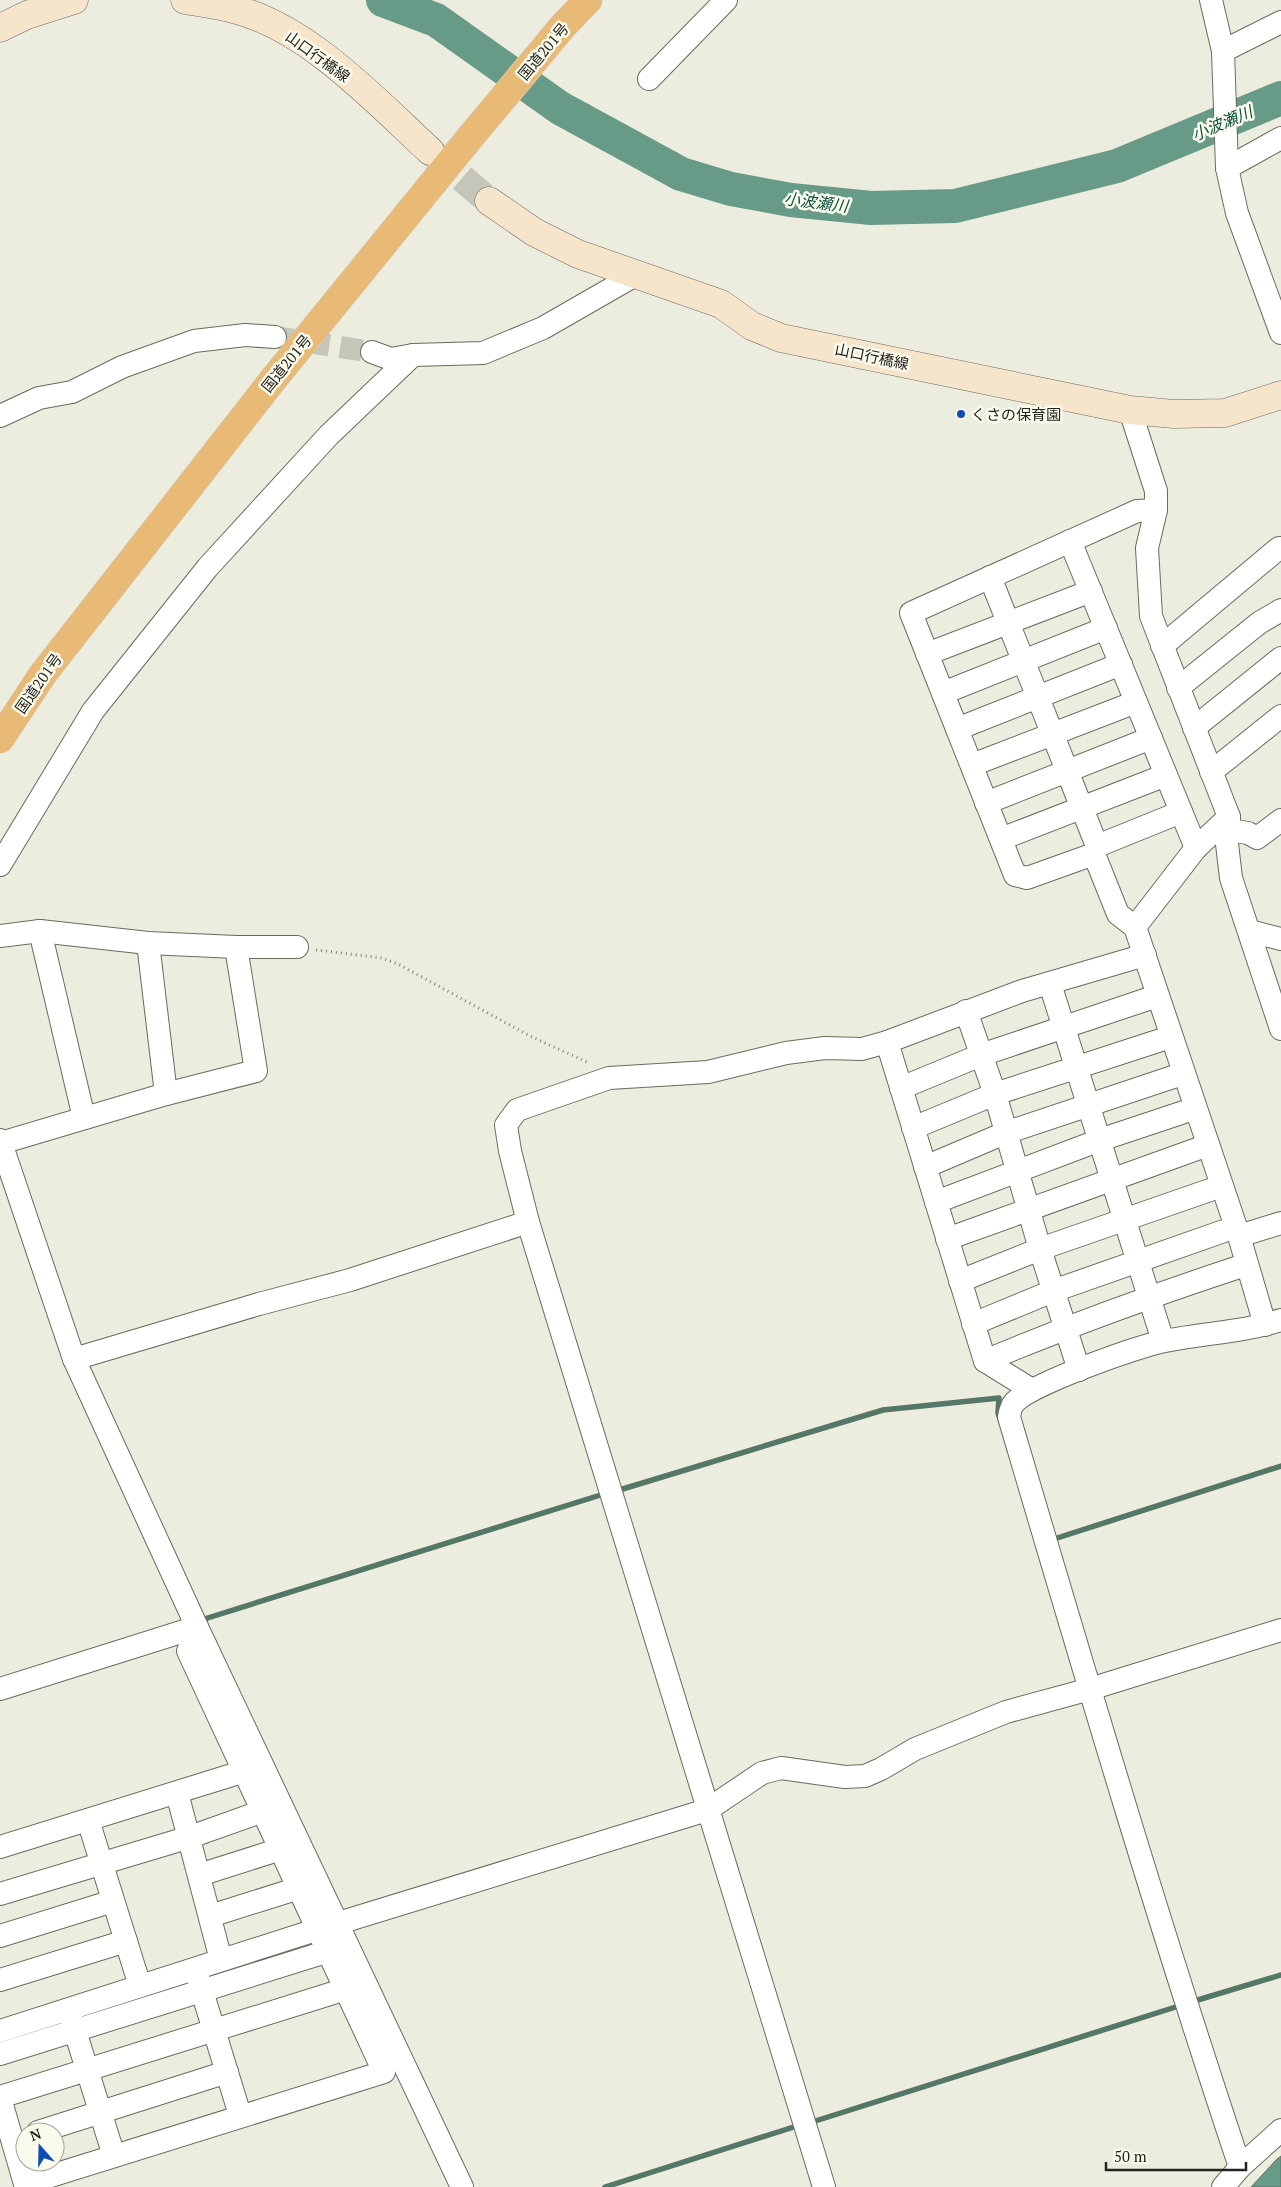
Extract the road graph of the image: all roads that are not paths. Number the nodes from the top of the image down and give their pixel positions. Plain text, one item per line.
1 (74, 0) edge
2 (185, 0) edge
3 (588, 0) edge
4 (726, 0) edge
5 (1211, 0) edge
6 (1281, 22) edge
7 (0, 28) edge
8 (1223, 51) junction
9 (649, 79) dead end
10 (1281, 138) edge
11 (430, 151) tunnel mouth
12 (1227, 168) junction
13 (489, 201) tunnel mouth
14 (637, 274) junction
15 (1281, 333) edge
16 (275, 337) tunnel mouth
17 (372, 352) tunnel mouth
18 (413, 355) junction
19 (1281, 395) edge
20 (1130, 410) junction
21 (0, 416) edge
22 (1156, 510) junction
23 (1070, 541) junction
24 (1281, 548) edge
25 (990, 577) junction
26 (1090, 590) junction
27 (1281, 610) edge
28 (1008, 622) junction
29 (1106, 628) junction
30 (1162, 646) junction
31 (927, 654) junction
32 (1281, 658) edge
33 (1023, 661) junction
34 (1121, 664) junction
35 (1178, 688) junction
36 (943, 693) junction
37 (1038, 697) junction
38 (1136, 702) junction
39 (1281, 716) edge
40 (1194, 728) junction
41 (957, 729) junction
42 (1053, 734) junction
43 (1151, 738) junction
44 (0, 739) edge
45 (972, 766) junction
46 (1067, 771) junction
47 (1211, 772) junction
48 (1166, 775) junction
49 (986, 802) junction
50 (1082, 808) junction
51 (1181, 812) junction
52 (1281, 820) edge
53 (1229, 824) junction
54 (1001, 839) junction
55 (1196, 848) junction
56 (1096, 850) junction
57 (0, 864) edge
58 (1135, 928) junction
59 (40, 931) junction
60 (1248, 931) junction
61 (0, 936) edge
62 (1281, 939) edge
63 (148, 943) junction
64 (236, 947) junction
65 (297, 947) road end
66 (1142, 961) junction
67 (1050, 984) junction
68 (1148, 1000) junction
69 (966, 1011) junction
70 (1064, 1026) junction
71 (1281, 1029) edge
72 (1161, 1040) junction
73 (887, 1042) junction
74 (981, 1055) junction
75 (1077, 1067) junction
76 (1173, 1077) junction
77 (901, 1088) junction
78 (166, 1094) junction
79 (995, 1094) junction
80 (1088, 1104) junction
81 (1184, 1112) junction
82 (84, 1118) junction
83 (913, 1128) junction
84 (1005, 1133) junction
85 (1100, 1140) junction
86 (1, 1141) edge
87 (1197, 1149) junction
88 (925, 1166) junction
89 (1017, 1171) junction
90 (1112, 1178) junction
91 (1210, 1190) junction
92 (936, 1202) junction
93 (1028, 1208) junction
94 (1125, 1219) junction
95 (528, 1222) junction
96 (1281, 1223) edge
97 (1231, 1233) junction
98 (947, 1239) junction
99 (1040, 1250) junction
100 (1138, 1261) junction
101 (1236, 1268) junction
102 (960, 1281) junction
103 (1053, 1291) junction
104 (1149, 1297) junction
105 (1246, 1299) dead end
106 (1273, 1323) edge
107 (973, 1324) junction
108 (1064, 1328) junction
109 (1163, 1341) junction
110 (74, 1359) junction
111 (986, 1361) junction
112 (1079, 1370) junction
113 (1032, 1390) junction
114 (1281, 1630) edge
115 (201, 1635) junction
116 (0, 1689) edge
117 (1090, 1689) junction
118 (245, 1771) junction
119 (177, 1793) junction
120 (707, 1810) junction
121 (263, 1811) junction
122 (88, 1820) junction
123 (190, 1837) junction
124 (0, 1847) edge
125 (281, 1849) junction
126 (101, 1863) junction
127 (199, 1875) junction
128 (299, 1888) junction
129 (0, 1894) edge
130 (113, 1901) junction
131 (210, 1916) junction
132 (328, 1927) junction
133 (0, 1936) edge
134 (126, 1941) junction
135 (329, 1951) junction
136 (221, 1960) junction
137 (195, 1968) junction
138 (0, 1980) edge
139 (140, 1986) junction
140 (346, 1990) junction
141 (202, 1991) junction
142 (68, 2009) junction
143 (0, 2031) edge
144 (75, 2031) junction
145 (214, 2031) junction
146 (0, 2054) edge
147 (88, 2070) junction
148 (227, 2072) junction
149 (0, 2097) edge
150 (100, 2112) junction
151 (240, 2115) junction
152 (65, 2123) edge
153 (15, 2129) edge
154 (1281, 2130) edge
155 (114, 2156) junction
156 (1240, 2167) junction
157 (65, 2171) edge
158 (23, 2172) edge
159 (63, 2172) edge
160 (462, 2187) edge
161 (824, 2187) edge
162 (1223, 2187) edge

1 - 7 main road
2 - 11 main road, 山口行橋線
3 - 44 highway, 国道201号
4 - 9 street
5 - 8 street
6 - 8 street
8 - 12 street
10 - 12 street
12 - 15 street
13 - 14 main road, 山口行橋線
14 - 18 street
14 - 20 main road, 山口行橋線
16 - 21 street
17 - 18 street
18 - 57 street
19 - 20 main road, 山口行橋線
20 - 22 street
22 - 23 street
22 - 30 street
23 - 25 street
23 - 26 street
24 - 30 street
25 - 28 street
25 - 31 street
26 - 28 street
26 - 29 street
27 - 35 street
28 - 31 street
28 - 33 street
29 - 33 street
29 - 34 street
30 - 35 street
31 - 36 street
32 - 40 street
33 - 36 street
33 - 37 street
34 - 37 street
34 - 38 street
35 - 40 street
36 - 41 street
37 - 41 street
37 - 42 street
38 - 42 street
38 - 43 street
39 - 47 street
40 - 47 street
41 - 45 street
42 - 45 street
42 - 46 street
43 - 46 street
43 - 48 street
45 - 49 street
46 - 49 street
46 - 50 street
47 - 53 street
48 - 50 street
48 - 51 street
49 - 54 street
50 - 54 street
50 - 56 street
51 - 55 street
51 - 56 street
52 - 53 street
53 - 55 street
53 - 60 street
54 - 56 street
55 - 58 street
56 - 58 street
58 - 66 street
59 - 61 street
59 - 63 street
59 - 82 street
60 - 62 street
60 - 71 street
63 - 64 street
63 - 78 street
64 - 65 street
64 - 78 street
66 - 67 street
66 - 68 street
66 - 97 street
67 - 69 street
67 - 70 street
68 - 70 street
68 - 72 street
69 - 73 street
69 - 74 street
70 - 74 street
70 - 75 street
72 - 75 street
72 - 76 street
73 - 77 street
73 - 95 street
74 - 77 street
74 - 79 street
75 - 79 street
75 - 80 street
76 - 80 street
76 - 81 street
77 - 83 street
78 - 82 street
79 - 83 street
79 - 84 street
80 - 84 street
80 - 85 street
81 - 85 street
81 - 87 street
82 - 86 street
83 - 88 street
84 - 88 street
84 - 89 street
85 - 89 street
85 - 90 street
86 - 110 street
87 - 90 street
87 - 91 street
88 - 92 street
89 - 92 street
89 - 93 street
90 - 93 street
90 - 94 street
91 - 94 street
91 - 97 street
92 - 98 street
93 - 98 street
93 - 99 street
94 - 99 street
94 - 100 street
95 - 110 street
95 - 120 street
96 - 97 street
97 - 100 street
97 - 101 street
97 - 106 street
98 - 102 street
99 - 102 street
99 - 103 street
100 - 103 street
100 - 104 street
101 - 104 street
101 - 105 street
102 - 107 street
103 - 107 street
103 - 108 street
104 - 108 street
104 - 109 street
106 - 109 street
107 - 111 street
108 - 111 street
108 - 112 street
109 - 112 street
110 - 115 street
111 - 113 street
112 - 113 street
113 - 117 street
114 - 117 street
115 - 116 street
115 - 118 street
115 - 132 street
117 - 120 street
117 - 156 street
118 - 119 street
118 - 121 street
119 - 122 street
119 - 123 street
120 - 132 street
120 - 161 street
121 - 123 street
121 - 125 street
122 - 124 street
122 - 126 street
123 - 126 street
123 - 127 street
125 - 127 street
125 - 128 street
126 - 129 street
126 - 130 street
127 - 131 street
128 - 131 street
128 - 132 street
130 - 133 street
130 - 134 street
131 - 136 street
132 - 135 street
132 - 136 street
132 - 160 street
134 - 138 street
134 - 139 street
135 - 140 street
135 - 141 street
136 - 137 street
137 - 139 street
137 - 141 street
139 - 142 street
140 - 145 street
140 - 151 street
141 - 144 street
141 - 145 street
142 - 143 street
142 - 144 street
144 - 146 street
144 - 147 street
145 - 147 street
145 - 148 street
147 - 149 street
147 - 150 street
148 - 150 street
148 - 151 street
149 - 153 street
150 - 152 street
150 - 155 street
151 - 155 street
154 - 156 street
155 - 157 street
156 - 162 street
158 - 159 street

